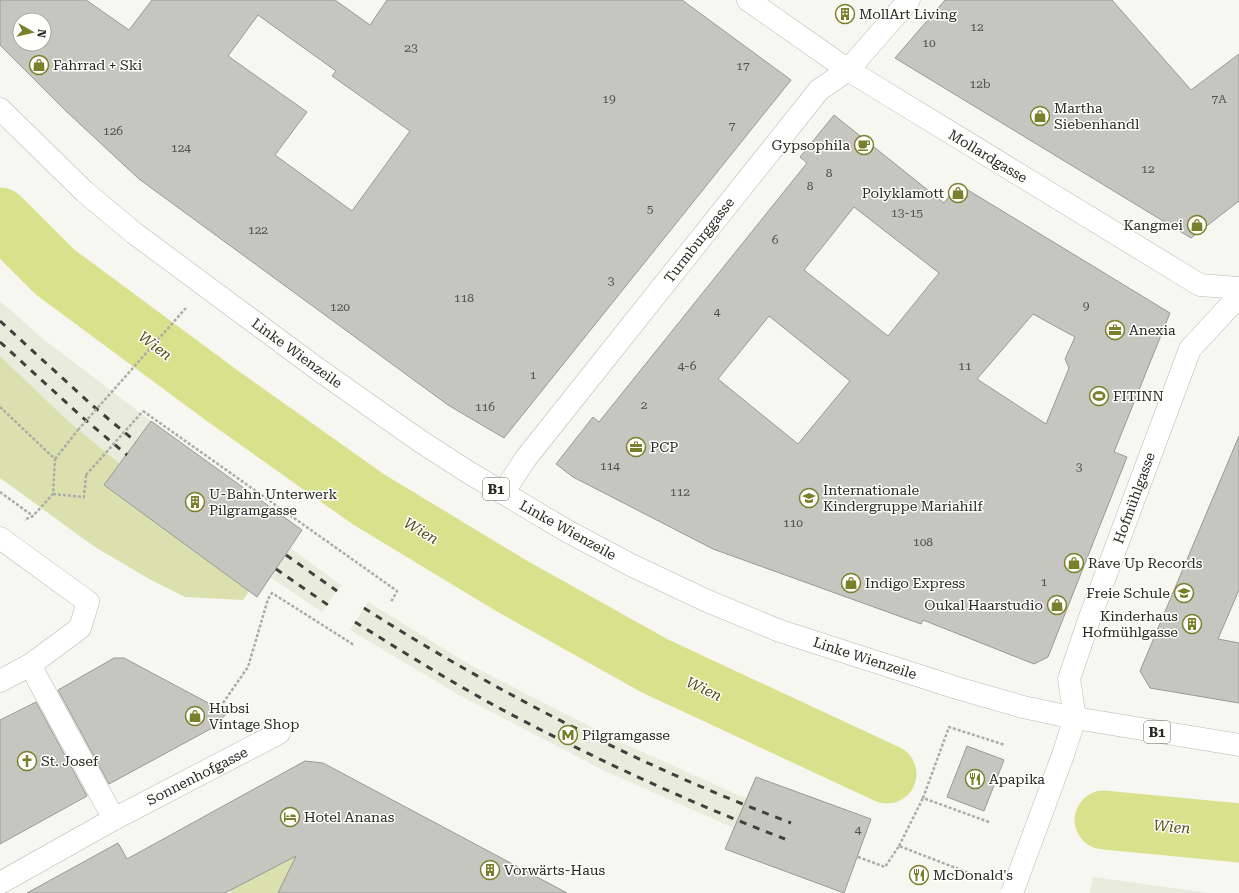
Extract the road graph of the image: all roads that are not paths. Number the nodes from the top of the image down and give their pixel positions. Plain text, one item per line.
1 (748, 0) edge
2 (908, 0) edge
3 (848, 70) junction
4 (0, 110) edge
5 (1239, 288) edge
6 (1239, 296) edge
7 (503, 493) junction
8 (0, 538) edge
9 (30, 665) junction
10 (0, 681) edge
11 (1075, 718) junction
12 (279, 733) dead end
13 (1239, 745) edge
14 (114, 819) junction
15 (0, 883) edge
16 (1012, 893) edge

1 - 3 street, Mollardgasse
2 - 3 street, Turmburggasse
3 - 5 street, Mollardgasse
3 - 7 street, Turmburggasse
4 - 7 street, Linke Wienzeile / B1
6 - 11 street, Hofmühlgasse
7 - 11 street, Linke Wienzeile / B1
8 - 9 street
9 - 10 street
9 - 14 street
11 - 13 street, Linke Wienzeile / B1
11 - 16 street, bridge
12 - 14 street, Sonnenhofgasse
14 - 15 street, Sonnenhofgasse

